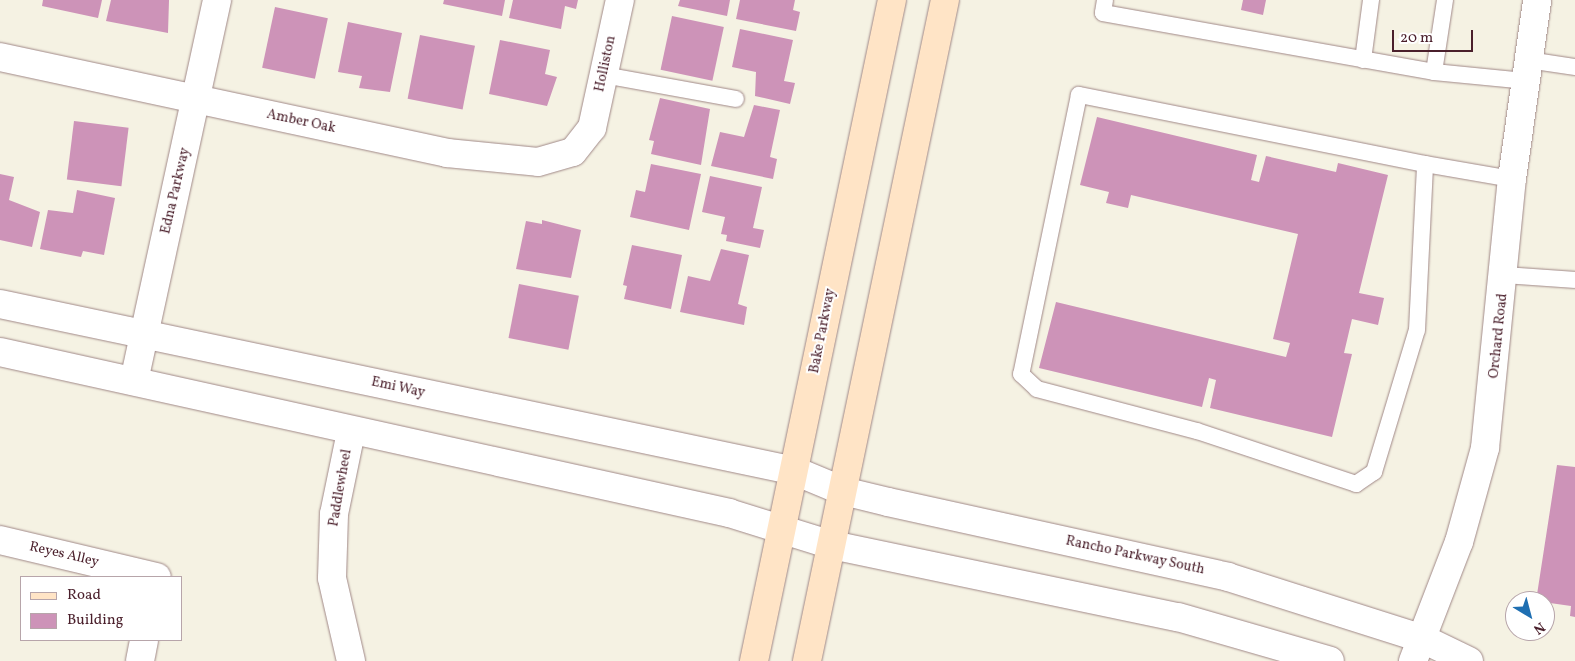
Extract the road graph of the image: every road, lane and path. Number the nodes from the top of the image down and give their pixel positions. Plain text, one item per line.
1 (217, 0) edge
2 (620, 0) edge
3 (892, 0) edge
4 (944, 0) edge
5 (1106, 0) edge
6 (1371, 0) edge
7 (1445, 0) edge
8 (1537, 0) edge
9 (0, 57) edge
10 (1363, 60) junction
11 (1575, 67) edge
12 (1526, 71) junction
13 (1434, 72) junction
14 (604, 75) junction
15 (736, 98) dead end
16 (196, 100) junction
17 (592, 128) joint
18 (1425, 164) junction
19 (1512, 179) junction
20 (1505, 274) junction
21 (1575, 280) edge
22 (0, 304) edge
23 (143, 334) junction
24 (0, 352) edge
25 (134, 381) junction
26 (352, 432) junction
27 (795, 471) junction
28 (843, 491) junction
29 (782, 531) junction
30 (0, 540) edge
31 (832, 545) junction
32 (153, 576) edge
33 (144, 641) edge
34 (1418, 650) edge
35 (140, 661) edge
36 (351, 661) edge
37 (754, 661) edge
38 (808, 661) edge
39 (1330, 661) edge
40 (1469, 661) edge

1 - 16 street, Edna Parkway
2 - 14 street, Holliston
3 - 27 main road, Bake Parkway
4 - 28 main road
5 - 10 lane
6 - 10 lane
7 - 13 lane
8 - 12 street, Orchard Road
9 - 16 street, Amber Oak
10 - 13 lane
11 - 12 lane
12 - 13 lane
12 - 19 street, Orchard Road
14 - 15 lane
14 - 17 street, Holliston
16 - 17 street, Amber Oak
16 - 23 street, Edna Parkway
18 - 18 lane
18 - 19 lane
19 - 20 street, Orchard Road
20 - 21 lane
20 - 34 street, Orchard Road
22 - 23 street, Emi Way
23 - 25 street, Edna Parkway
23 - 27 street, Emi Way
24 - 25 street
25 - 26 street
26 - 29 street
26 - 36 street, Paddlewheel
27 - 28 street, Rancho Parkway South
27 - 29 main road, Bake Parkway
28 - 31 main road
28 - 34 street, Rancho Parkway South
29 - 31 street
29 - 37 main road, Bake Parkway
30 - 32 street, Reyes Alley
31 - 38 main road
31 - 39 street
33 - 35 street
34 - 40 street, Rancho Parkway South

